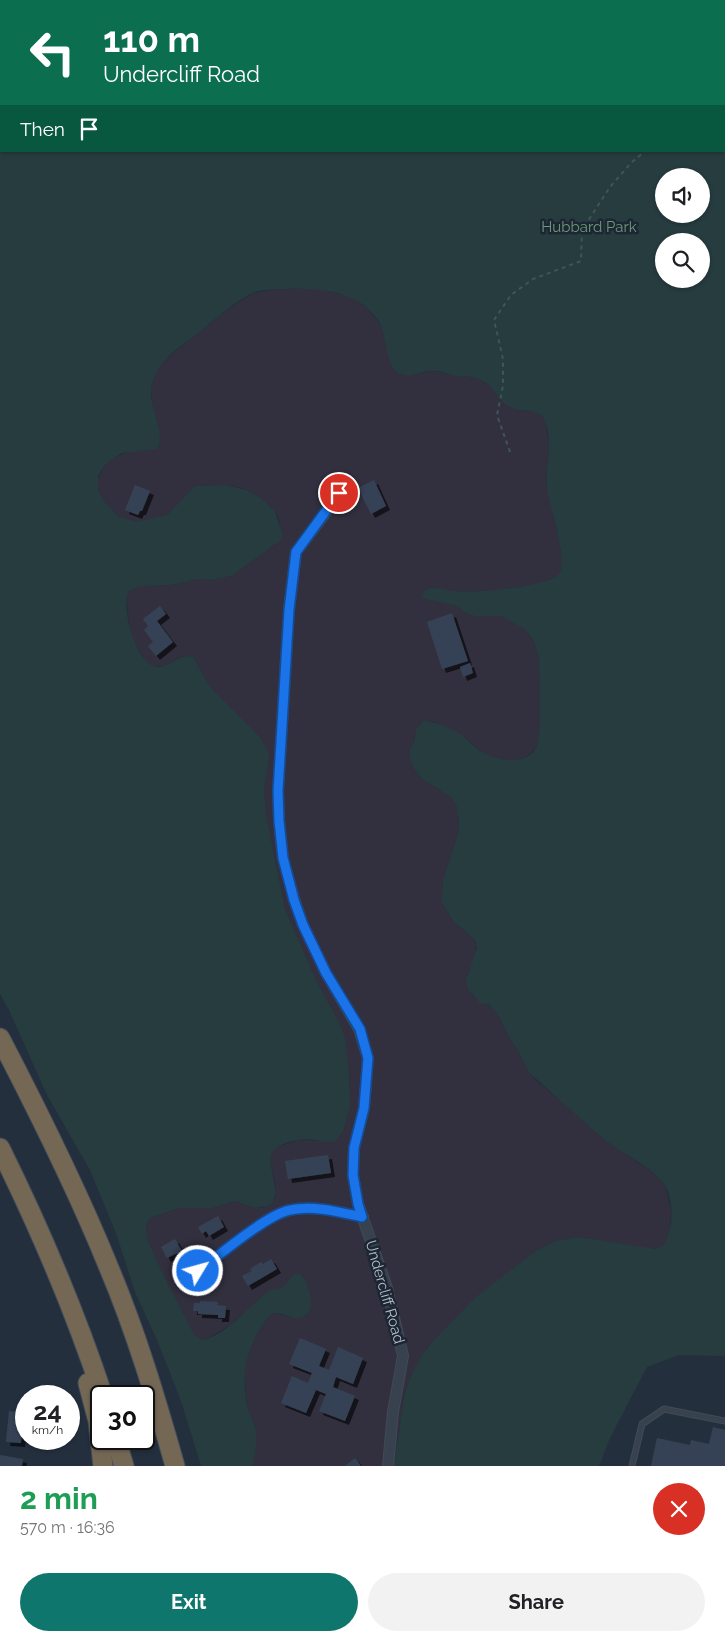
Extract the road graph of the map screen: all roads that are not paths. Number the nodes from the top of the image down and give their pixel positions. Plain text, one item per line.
1 (339, 493) dead end
2 (0, 1038) edge
3 (0, 1148) edge
4 (362, 1217) junction
5 (198, 1271) dead end
6 (76, 1321) junction
7 (99, 1385) edge
8 (725, 1421) edge
9 (119, 1450) edge
10 (103, 1466) edge
11 (124, 1466) edge
12 (175, 1466) edge
13 (388, 1466) edge
14 (632, 1466) edge

1 - 4 street, Undercliff Road
2 - 12 highway
3 - 6 highway
4 - 5 street
4 - 13 street, Undercliff Road
6 - 7 highway
6 - 10 highway
8 - 14 lane
9 - 11 highway

